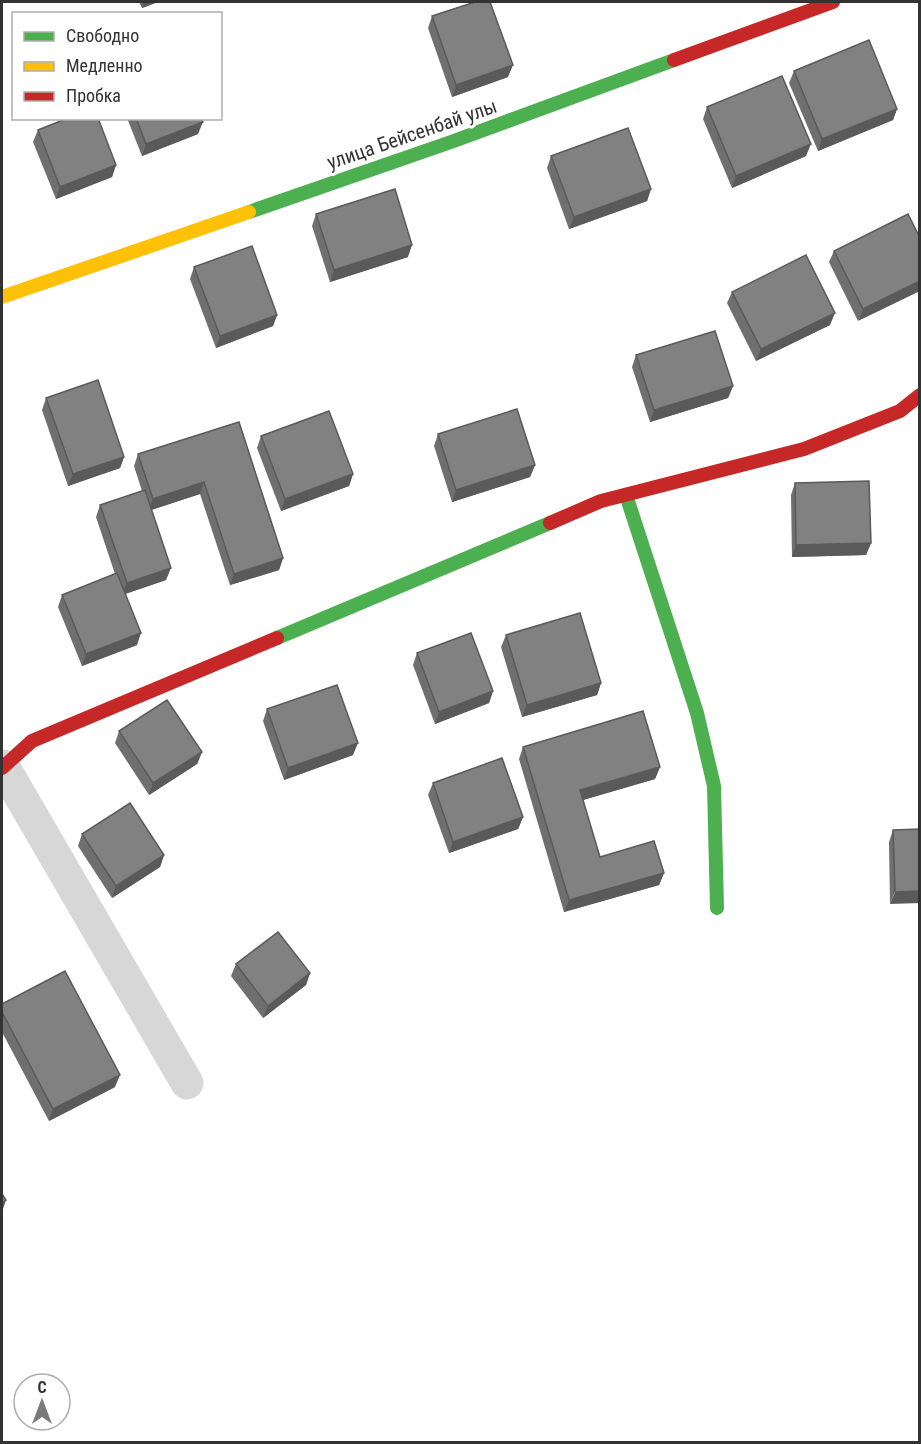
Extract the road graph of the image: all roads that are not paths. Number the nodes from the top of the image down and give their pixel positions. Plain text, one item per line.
1 (833, 2) edge
2 (2, 297) edge
3 (920, 395) edge
4 (626, 495) junction
5 (2, 767) edge
6 (717, 908) dead end
7 (188, 1083) dead end

1 - 2 street, улица Бейсенбай улы
3 - 4 street
4 - 5 street
4 - 6 street
5 - 7 street

